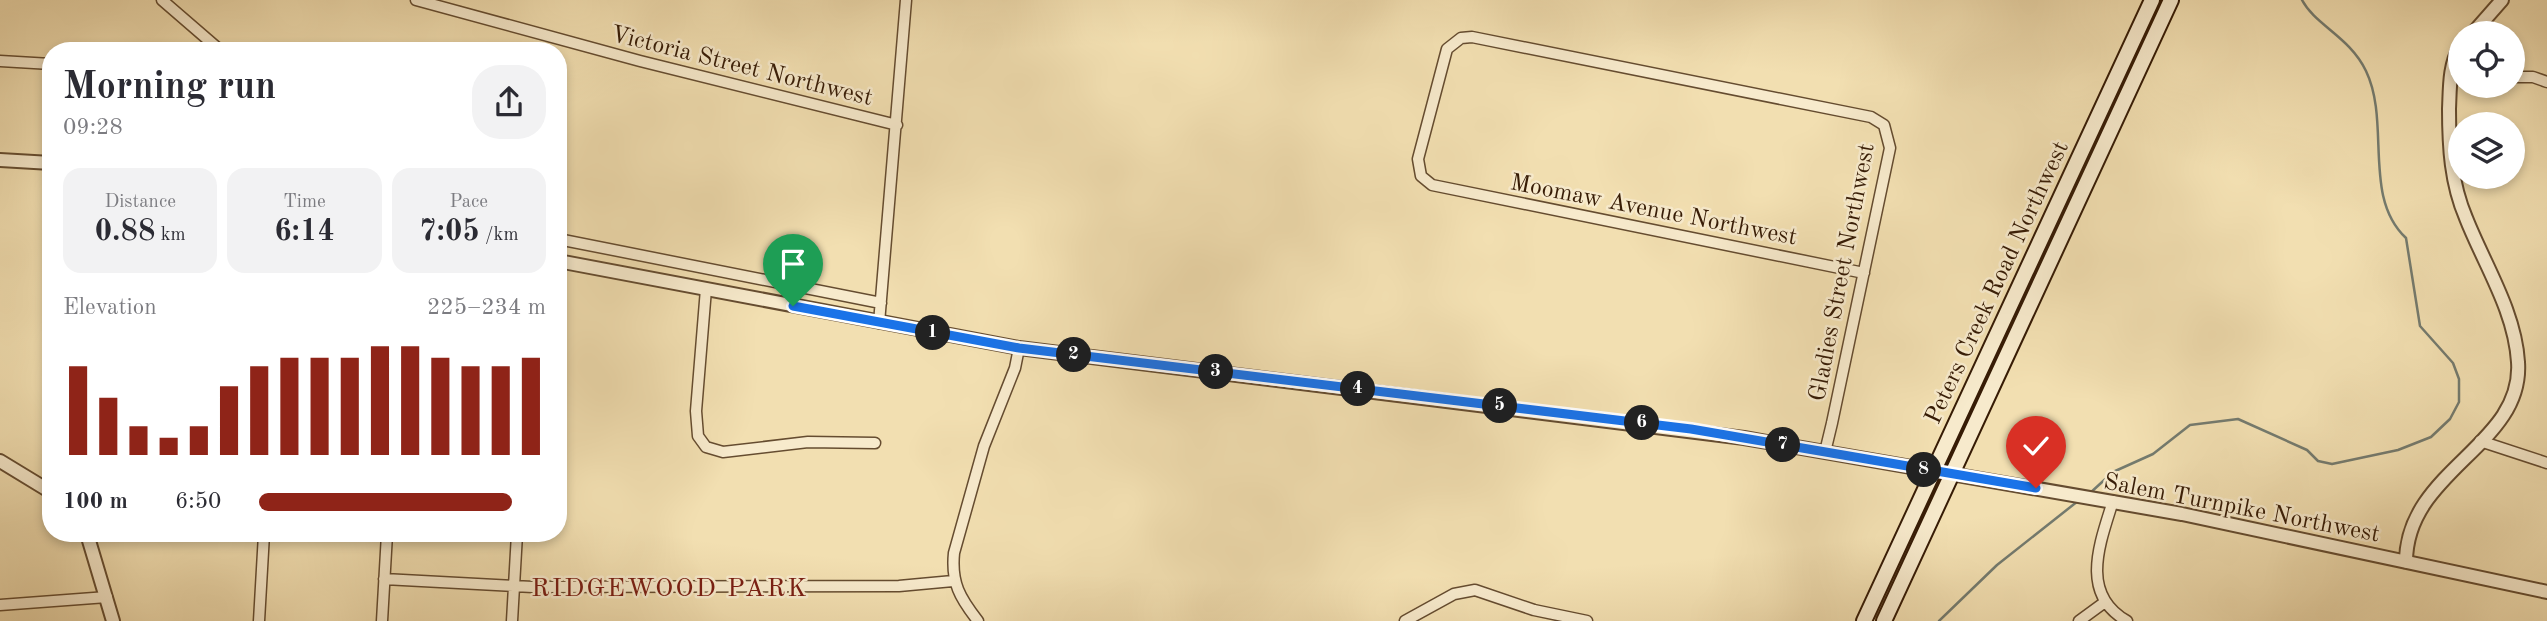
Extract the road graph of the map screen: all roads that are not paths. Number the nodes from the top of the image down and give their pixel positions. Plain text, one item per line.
1 (162, 0) edge
2 (416, 0) edge
3 (906, 0) edge
4 (2152, 0) edge
5 (2171, 0) edge
6 (2502, 0) edge
7 (2484, 21) edge
8 (211, 42) edge
9 (0, 61) edge
10 (42, 63) edge
11 (2525, 77) edge
12 (2547, 82) edge
13 (2454, 98) edge
14 (897, 125) junction
15 (5, 160) edge
16 (42, 162) edge
17 (0, 172) edge
18 (1436, 186) joint
19 (567, 241) edge
20 (567, 263) edge
21 (1864, 273) junction
22 (706, 289) junction
23 (881, 303) junction
24 (879, 323) junction
25 (1019, 348) junction
26 (2480, 441) junction
27 (875, 443) dead end
28 (1825, 452) junction
29 (0, 461) edge
30 (2547, 463) edge
31 (1933, 472) junction
32 (1951, 475) junction
33 (42, 487) edge
34 (2110, 501) junction
35 (90, 542) edge
36 (264, 542) edge
37 (386, 542) edge
38 (517, 542) edge
39 (2406, 562) junction
40 (384, 579) junction
41 (953, 581) junction
42 (515, 585) junction
43 (2547, 592) edge
44 (107, 597) junction
45 (2105, 602) junction
46 (0, 605) edge
47 (113, 621) edge
48 (259, 621) edge
49 (382, 621) edge
50 (512, 621) edge
51 (978, 621) edge
52 (1405, 621) edge
53 (1587, 621) edge
54 (1864, 621) edge
55 (1884, 621) edge
56 (2079, 621) edge
57 (2127, 621) edge

1 - 8 street
2 - 14 street, Victoria Street Northwest
3 - 14 street
4 - 31 main road, Peters Creek Road Northwest
5 - 32 main road, Peters Creek Road Northwest
6 - 7 street
9 - 10 street
11 - 12 street
13 - 26 street
14 - 23 street
15 - 16 street
15 - 17 street
18 - 21 street, Moomaw Avenue Northwest
18 - 21 street, Gladies Street Northwest
19 - 23 street
20 - 22 street, Salem Turnpike Northwest
21 - 28 street, Gladies Street Northwest
22 - 24 street, Salem Turnpike Northwest
22 - 27 street
23 - 24 street
24 - 25 street, Salem Turnpike Northwest
25 - 28 street, Salem Turnpike Northwest
25 - 41 street
26 - 30 street
26 - 39 street
28 - 31 street, Salem Turnpike Northwest
29 - 33 street
31 - 32 street, Salem Turnpike Northwest
31 - 54 main road, Peters Creek Road Northwest
32 - 34 street, Salem Turnpike Northwest
32 - 55 main road, Peters Creek Road Northwest
34 - 39 street, Salem Turnpike Northwest
34 - 45 street
35 - 44 street
36 - 48 street
37 - 40 street
38 - 42 street
39 - 43 street, Salem Turnpike Northwest
40 - 42 street
40 - 49 street
41 - 42 street
41 - 51 street
42 - 50 street
44 - 46 street
44 - 47 street
45 - 56 street
45 - 57 street
52 - 53 street

